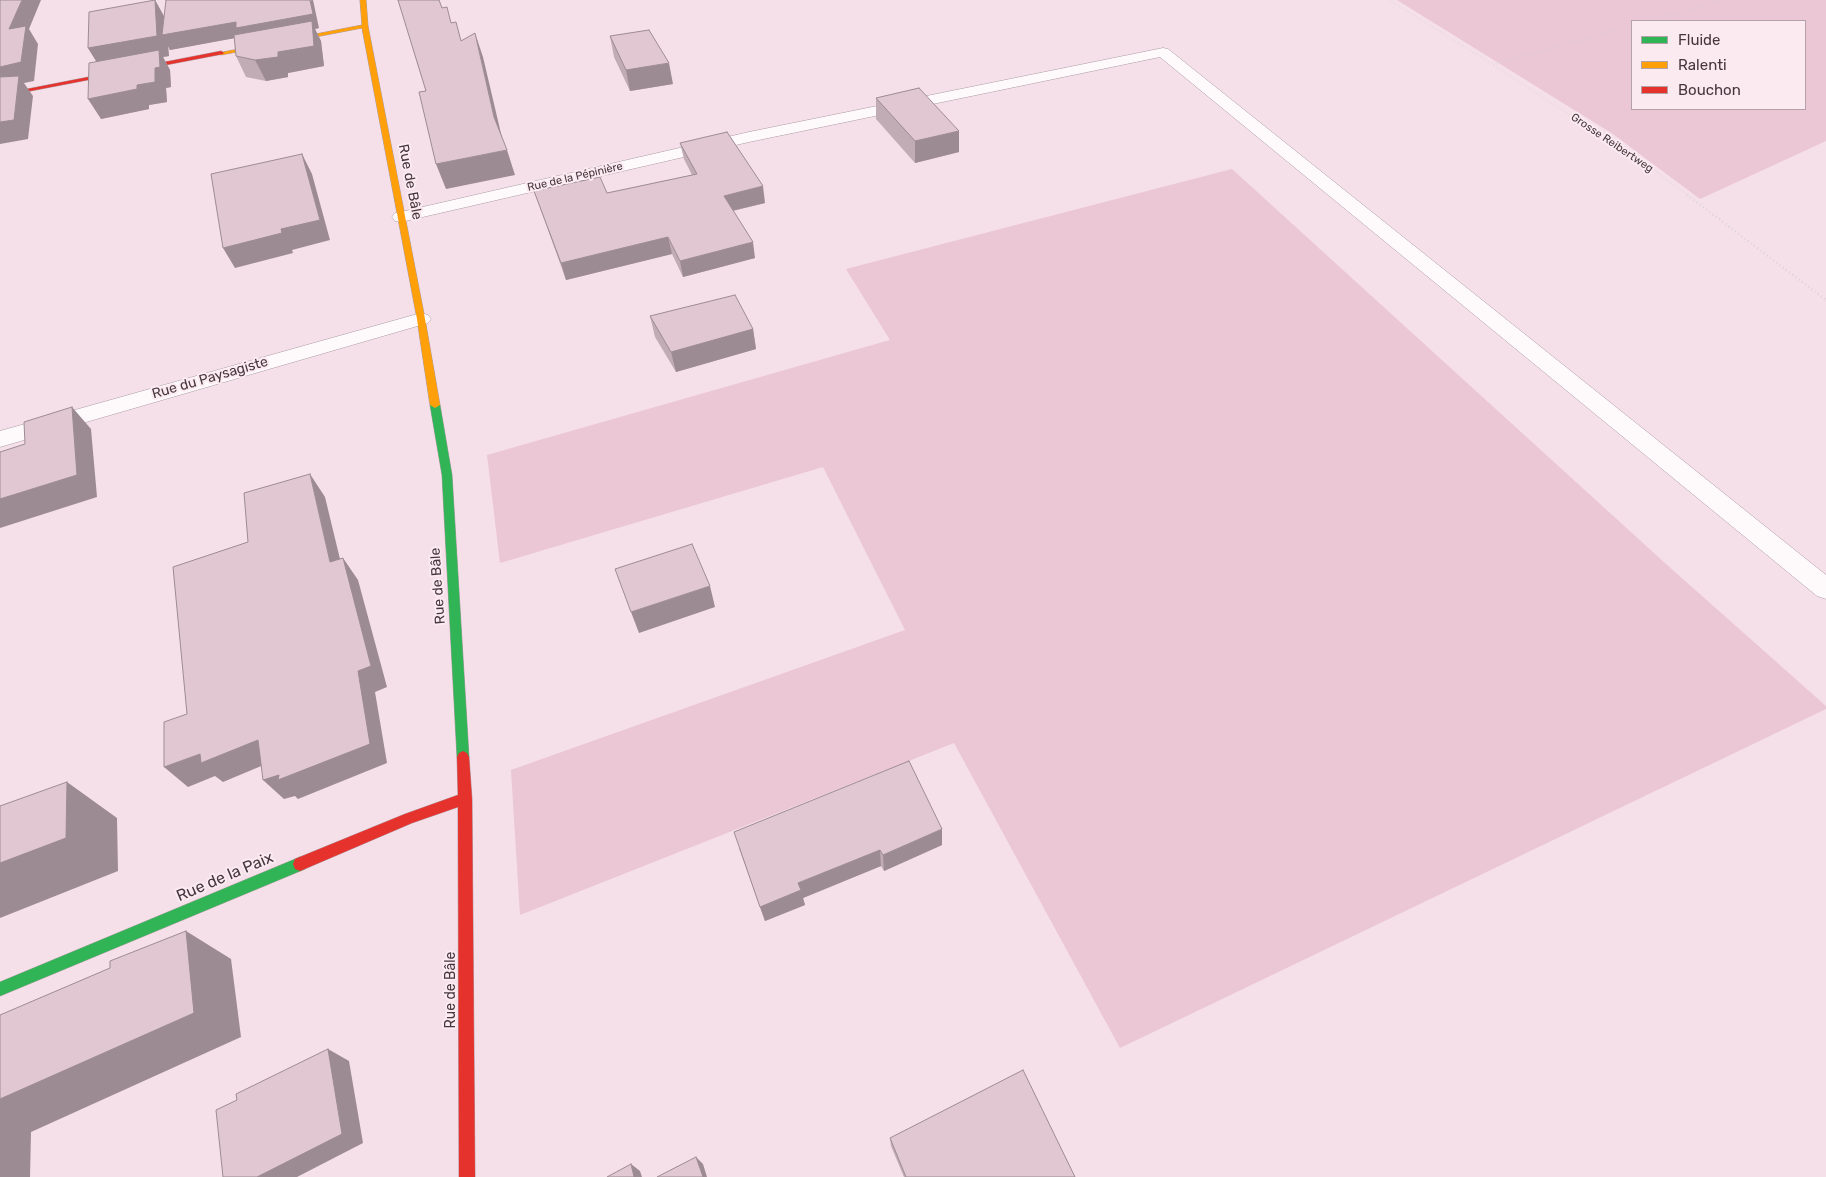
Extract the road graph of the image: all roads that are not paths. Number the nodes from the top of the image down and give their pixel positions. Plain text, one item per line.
1 (363, 0) edge
2 (365, 26) junction
3 (20, 91) edge
4 (401, 216) junction
5 (421, 320) junction
6 (0, 439) edge
7 (1826, 589) edge
8 (464, 799) junction
9 (0, 989) edge
10 (467, 1177) edge

1 - 2 street, Rue de Bâle
2 - 3 street
2 - 4 street, Rue de Bâle
4 - 5 street, Rue de Bâle
4 - 7 lane, Rue de la Pépinière
5 - 6 lane, Rue du Paysagiste
5 - 8 street, Rue de Bâle
8 - 9 street, Rue de la Paix
8 - 10 street, Rue de Bâle

